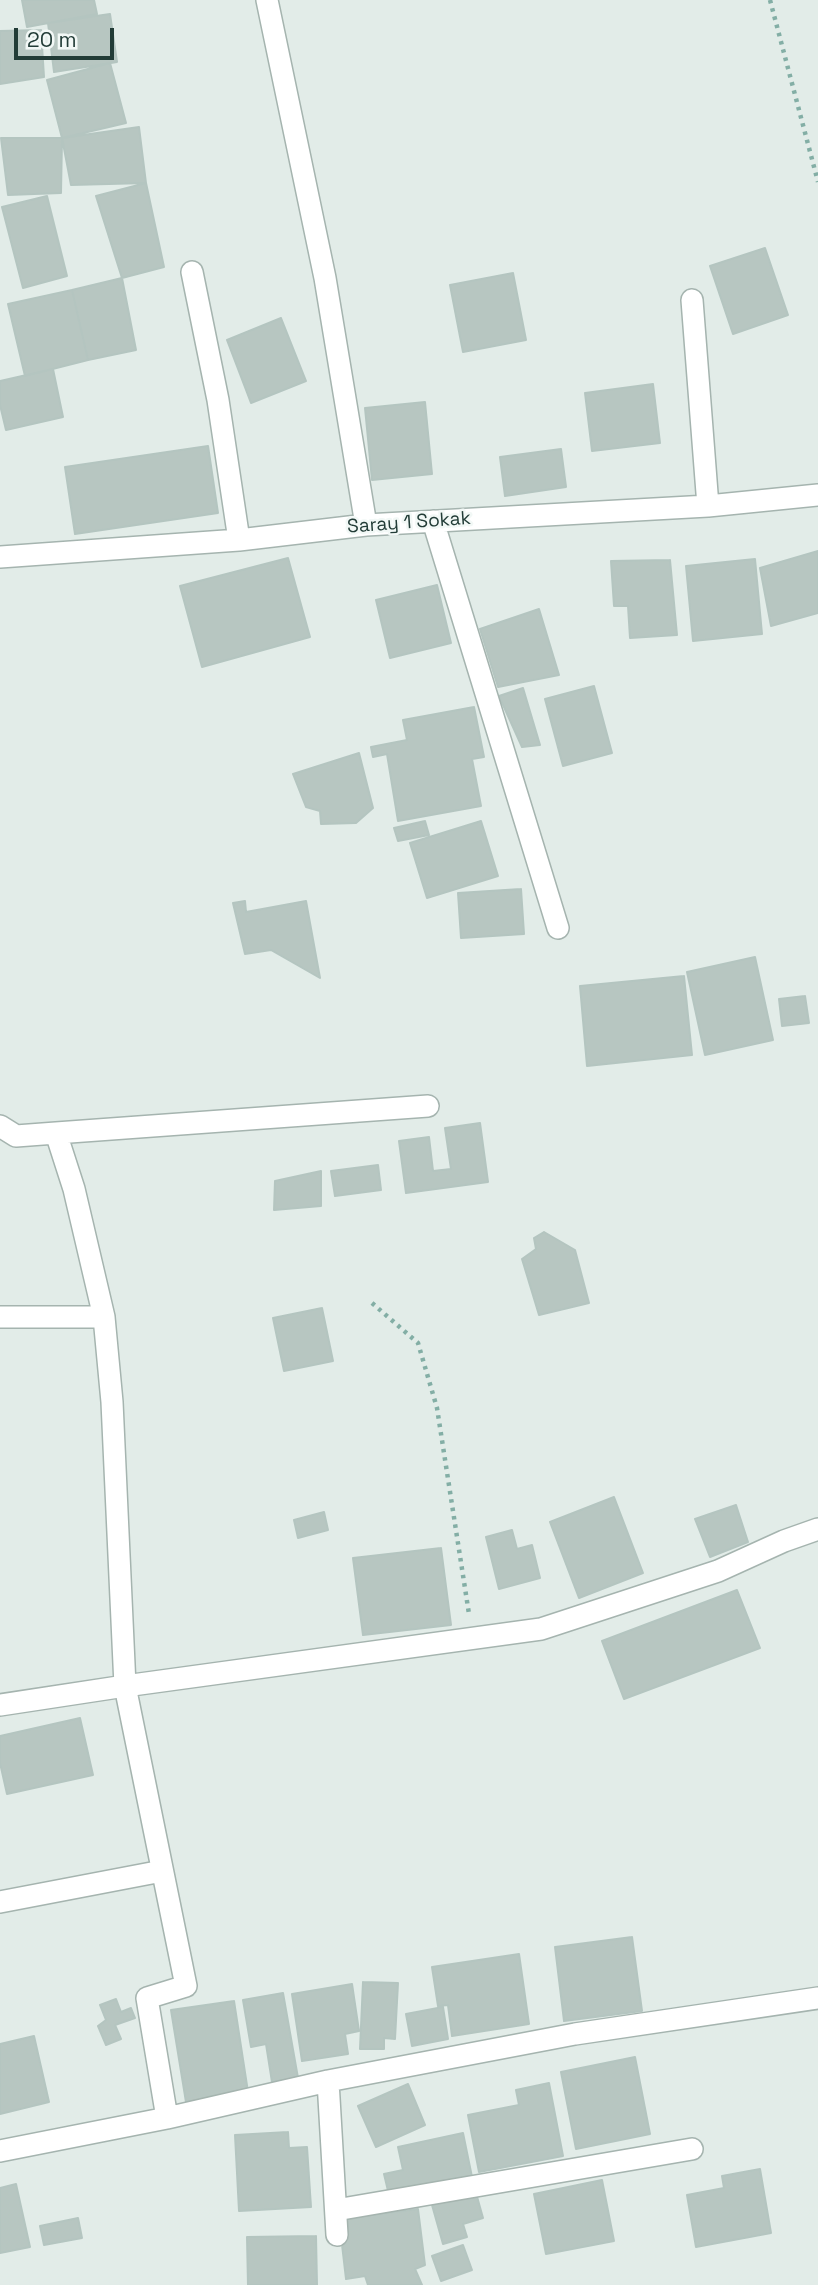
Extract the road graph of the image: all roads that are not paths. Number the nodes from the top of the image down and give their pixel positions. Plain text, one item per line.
1 (267, 0) edge
2 (192, 272) dead end
3 (692, 300) dead end
4 (818, 495) edge
5 (708, 506) junction
6 (433, 521) junction
7 (366, 525) junction
8 (239, 540) junction
9 (0, 557) edge
10 (558, 928) dead end
11 (428, 1106) dead end
12 (0, 1125) edge
13 (56, 1133) junction
14 (0, 1317) edge
15 (104, 1317) junction
16 (818, 1529) edge
17 (125, 1686) junction
18 (0, 1705) edge
19 (162, 1871) junction
20 (0, 1902) edge
21 (818, 1998) edge
22 (328, 2081) junction
23 (167, 2118) junction
24 (692, 2149) dead end
25 (0, 2151) edge
26 (336, 2210) junction
27 (337, 2235) dead end

1 - 7 street
2 - 8 street
3 - 5 street
4 - 5 street, Saray 1 Sokak
5 - 6 street, Saray 1 Sokak
6 - 7 street, Saray 1 Sokak
6 - 10 street
7 - 8 street, Saray 1 Sokak
8 - 9 street, Saray 1 Sokak
11 - 13 street
12 - 13 street
13 - 15 street
14 - 15 street
15 - 17 street
16 - 17 street
17 - 18 street
17 - 19 street
19 - 20 street
19 - 23 street
21 - 22 street
22 - 23 street
22 - 26 street
23 - 25 street
24 - 26 street
26 - 27 street

